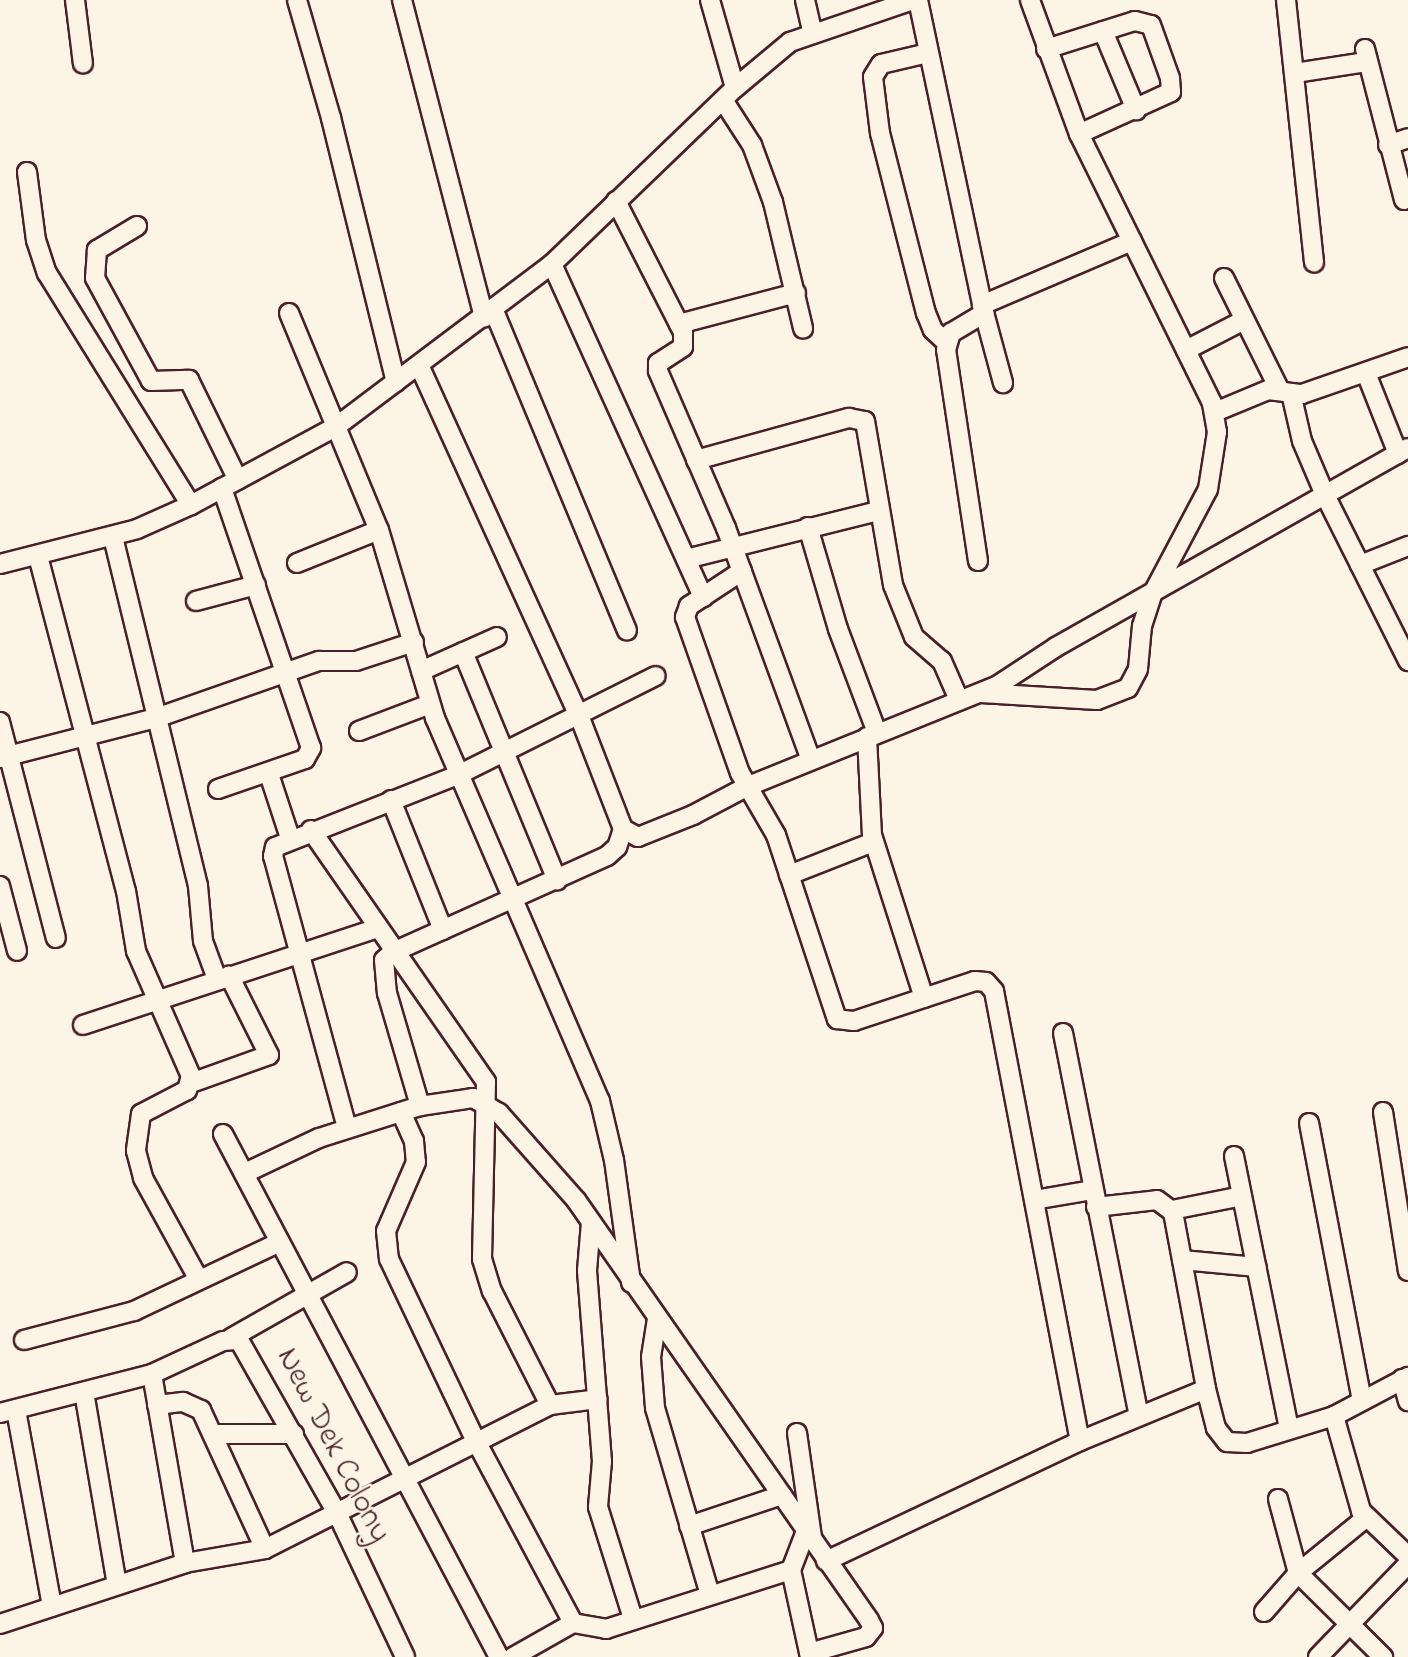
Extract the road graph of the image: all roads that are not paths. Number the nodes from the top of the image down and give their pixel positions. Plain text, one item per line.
1 (75, 0) edge
2 (297, 0) edge
3 (402, 0) edge
4 (710, 0) edge
5 (805, 0) edge
6 (907, 0) edge
7 (1030, 0) edge
8 (1286, 0) edge
9 (1103, 31) junction
10 (813, 34) junction
11 (1046, 49) junction
12 (928, 53) junction
13 (83, 64) dead end
14 (1295, 73) junction
15 (729, 94) junction
16 (1136, 110) junction
17 (1079, 134) junction
18 (1408, 138) edge
19 (1388, 145) junction
20 (27, 172) dead end
21 (1404, 200) dead end
22 (616, 201) junction
23 (138, 226) dead end
24 (1132, 241) junction
25 (1314, 263) dead end
26 (552, 264) junction
27 (1224, 278) dead end
28 (796, 293) junction
29 (983, 309) junction
30 (289, 313) dead end
31 (489, 314) junction
32 (1244, 320) junction
33 (679, 324) junction
34 (803, 328) dead end
35 (946, 342) junction
36 (1186, 349) junction
37 (1408, 358) edge
38 (419, 365) junction
39 (1366, 373) junction
40 (396, 382) junction
41 (1003, 383) dead end
42 (1285, 391) junction
43 (1215, 412) junction
44 (337, 426) junction
45 (1403, 451) edge
46 (696, 460) junction
47 (230, 484) junction
48 (1325, 495) junction
49 (191, 505) junction
50 (879, 511) junction
51 (808, 527) junction
52 (379, 530) junction
53 (113, 537) junction
54 (733, 546) junction
55 (1408, 546) edge
56 (38, 556) junction
57 (686, 559) junction
58 (978, 561) dead end
59 (297, 563) dead end
60 (0, 564) edge
61 (1360, 565) junction
62 (742, 571) junction
63 (256, 585) junction
64 (1153, 593) junction
65 (703, 597) junction
66 (197, 601) dead end
67 (627, 630) dead end
68 (497, 637) dead end
69 (414, 642) junction
70 (463, 652) junction
71 (1408, 662) edge
72 (421, 671) junction
73 (286, 674) junction
74 (656, 676) dead end
75 (982, 693) junction
76 (959, 700) junction
77 (430, 704) junction
78 (156, 718) junction
79 (580, 718) junction
80 (0, 722) edge
81 (359, 731) dead end
82 (83, 735) junction
83 (872, 735) junction
84 (508, 751) junction
85 (4, 757) edge
86 (811, 760) junction
87 (269, 774) junction
88 (458, 775) junction
89 (747, 787) junction
90 (218, 789) dead end
91 (391, 800) junction
92 (311, 830) junction
93 (623, 830) junction
94 (290, 838) junction
95 (873, 842) junction
96 (789, 875) junction
97 (557, 880) junction
98 (0, 886) edge
99 (513, 900) junction
100 (375, 929) junction
101 (443, 930) junction
102 (56, 938) dead end
103 (17, 951) dead end
104 (299, 952) junction
105 (393, 952) junction
106 (223, 977) junction
107 (925, 998) junction
108 (157, 1002) junction
109 (83, 1024) dead end
110 (1063, 1033) dead end
111 (191, 1083) junction
112 (487, 1103) junction
113 (420, 1106) junction
114 (401, 1112) junction
115 (1384, 1112) dead end
116 (1309, 1123) dead end
117 (347, 1128) junction
118 (223, 1134) dead end
119 (1234, 1156) dead end
120 (245, 1173) junction
121 (1242, 1196) junction
122 (1094, 1199) junction
123 (1034, 1200) junction
124 (1172, 1210) junction
125 (591, 1222) junction
126 (280, 1242) junction
127 (1182, 1260) junction
128 (1257, 1267) junction
129 (1408, 1271) edge
130 (347, 1272) dead end
131 (199, 1280) junction
132 (631, 1283) junction
133 (307, 1293) junction
134 (657, 1320) junction
135 (231, 1338) junction
136 (24, 1339) dead end
137 (152, 1374) junction
138 (1405, 1378) edge
139 (1206, 1389) junction
140 (84, 1392) junction
141 (598, 1399) junction
142 (1362, 1401) junction
143 (1408, 1401) edge
144 (157, 1405) junction
145 (550, 1405) junction
146 (8, 1412) edge
147 (1139, 1416) junction
148 (1334, 1416) junction
149 (1289, 1430) junction
150 (797, 1433) dead end
151 (213, 1434) junction
152 (294, 1434) junction
153 (476, 1441) junction
154 (1080, 1441) junction
155 (405, 1479) junction
156 (782, 1495) junction
157 (1278, 1499) dead end
158 (338, 1515) junction
159 (1367, 1517) junction
160 (689, 1526) junction
161 (809, 1537) junction
162 (265, 1549) junction
163 (1408, 1556) edge
164 (825, 1561) junction
165 (185, 1563) junction
166 (1408, 1564) edge
167 (790, 1570) junction
168 (1298, 1573) junction
169 (117, 1585) junction
170 (710, 1595) junction
171 (52, 1606) junction
172 (1264, 1612) dead end
173 (634, 1619) junction
174 (0, 1623) edge
175 (573, 1623) junction
176 (1349, 1624) junction
177 (810, 1655) edge
178 (405, 1657) edge
179 (499, 1657) edge
180 (513, 1657) edge
181 (1318, 1657) edge
182 (1383, 1657) edge

1 - 13 street
2 - 40 street
3 - 31 street
4 - 15 street
5 - 10 street
6 - 10 street
6 - 12 street
7 - 11 street
8 - 14 street
9 - 11 street
9 - 16 street
9 - 16 street
10 - 15 street
11 - 17 street
12 - 29 street
12 - 35 street
14 - 19 street
14 - 25 street
15 - 22 street
15 - 28 street
16 - 17 street
17 - 24 street
18 - 19 street
19 - 21 street
20 - 49 street
22 - 26 street
22 - 33 street
23 - 47 street
24 - 29 street
24 - 36 street
26 - 31 street
26 - 57 street
27 - 32 street
28 - 33 street
28 - 34 street
29 - 35 street
29 - 41 street
30 - 44 street
31 - 38 street
31 - 67 street
32 - 36 street
32 - 42 street
33 - 46 street
35 - 58 street
36 - 43 street
37 - 39 street
38 - 40 street
38 - 79 street
39 - 42 street
39 - 45 street
40 - 44 street
42 - 43 street
42 - 48 street
43 - 64 street
44 - 47 street
44 - 52 street
45 - 48 street
46 - 50 street
46 - 54 street
47 - 49 street
47 - 63 street
48 - 61 street
48 - 64 street
49 - 53 street
50 - 51 street
50 - 76 street
51 - 54 street
51 - 83 street
52 - 59 street
52 - 69 street
53 - 56 street
53 - 78 street
54 - 57 street
54 - 62 street
55 - 61 street
56 - 60 street
56 - 82 street
57 - 65 street
61 - 71 street
62 - 65 street
62 - 86 street
63 - 66 street
63 - 73 street
64 - 75 street
64 - 75 street
65 - 89 street
68 - 70 street
69 - 72 street
69 - 73 street
70 - 72 street
70 - 84 street
72 - 77 street
73 - 78 street
73 - 87 street
74 - 79 street
75 - 76 street
76 - 83 street
77 - 81 street
77 - 88 street
78 - 82 street
78 - 106 street
79 - 84 street
79 - 93 street
80 - 85 street
82 - 85 street
82 - 108 street
83 - 86 street
83 - 95 street
84 - 88 street
84 - 97 street
85 - 102 street
86 - 89 street
87 - 90 street
87 - 94 street
88 - 91 street
88 - 99 street
89 - 93 street
89 - 96 street
91 - 92 street
91 - 101 street
92 - 94 street
92 - 100 street
93 - 97 street
94 - 104 street
95 - 96 street
95 - 107 street
96 - 107 street
97 - 99 street
98 - 103 street
99 - 101 street
99 - 132 street
100 - 104 street
100 - 105 street
101 - 105 street
104 - 106 street
104 - 117 street
105 - 112 street
105 - 113 street
106 - 108 street
106 - 111 street
107 - 123 street
108 - 109 street
108 - 111 street
110 - 122 street
111 - 131 street
112 - 113 street
112 - 125 street
112 - 145 street
113 - 114 street
114 - 117 street
114 - 153 street
115 - 129 street
116 - 142 street
117 - 120 street
118 - 120 street
119 - 121 street
120 - 126 street
121 - 124 street
121 - 128 street
122 - 123 street
122 - 124 street
122 - 147 street
123 - 154 street
124 - 127 street
125 - 132 street
125 - 141 street
126 - 131 street
126 - 133 street
127 - 128 street
127 - 139 street
128 - 149 street
130 - 133 street
131 - 136 street
132 - 134 street
133 - 135 street
133 - 155 street
134 - 156 street
134 - 160 street
135 - 137 street, New Dek Colony
135 - 152 street, New Dek Colony
137 - 140 street, New Dek Colony
137 - 144 street
138 - 142 street
138 - 143 street
139 - 147 street
139 - 149 street
140 - 146 street, New Dek Colony
140 - 169 street
141 - 145 street
141 - 173 street
142 - 148 street
144 - 151 street
144 - 165 street
145 - 153 street
146 - 171 street
147 - 154 street
148 - 149 street
148 - 159 street
150 - 161 street
151 - 152 street
151 - 162 street
152 - 158 street, New Dek Colony
153 - 155 street
153 - 175 street
154 - 164 street
155 - 158 street
155 - 179 street
156 - 160 street
156 - 161 street
157 - 168 street
158 - 162 street
158 - 178 street, New Dek Colony
159 - 163 street
159 - 168 street
160 - 170 street
161 - 164 street
161 - 167 street
162 - 165 street
164 - 177 street
165 - 169 street
166 - 176 street
167 - 170 street
167 - 177 street
168 - 172 street
168 - 176 street
169 - 171 street
170 - 173 street
171 - 174 street
173 - 175 street
175 - 180 street
176 - 181 street
176 - 182 street

